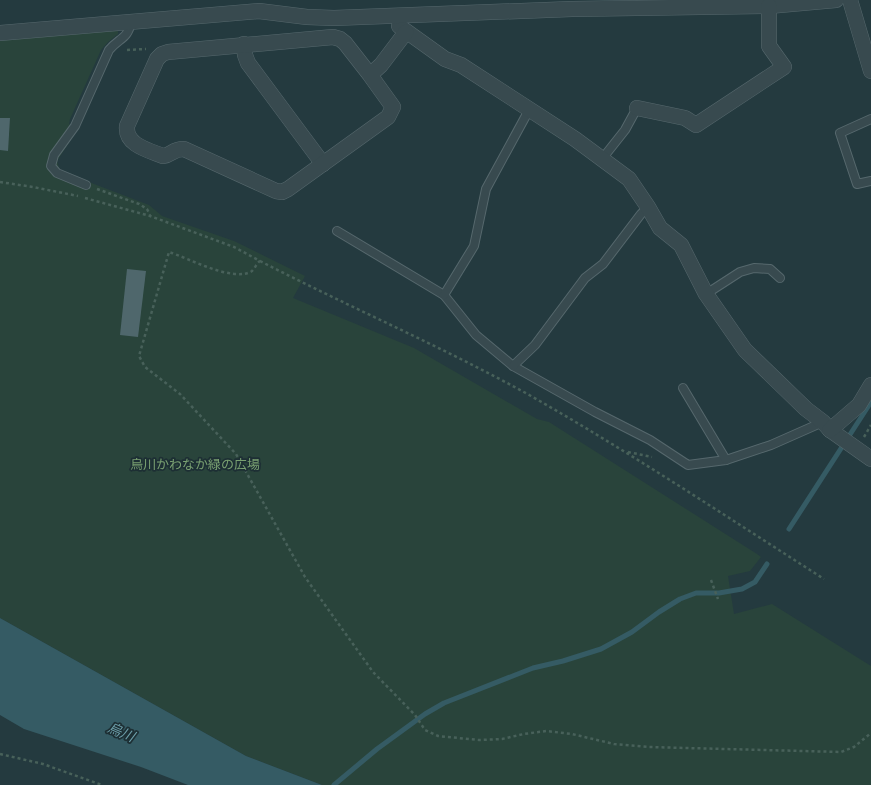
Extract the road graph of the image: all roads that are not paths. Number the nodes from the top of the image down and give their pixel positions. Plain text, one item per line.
1 (836, 0) edge
2 (850, 0) edge
3 (769, 6) junction
4 (394, 15) junction
5 (131, 22) junction
6 (406, 32) junction
7 (0, 33) edge
8 (244, 44) junction
9 (871, 71) edge
10 (370, 75) junction
11 (637, 108) joint
12 (529, 110) junction
13 (871, 119) edge
14 (602, 159) junction
15 (323, 164) junction
16 (871, 181) edge
17 (86, 185) road end
18 (648, 207) junction
19 (337, 231) dead end
20 (780, 278) dead end
21 (706, 294) junction
22 (444, 295) junction
23 (513, 366) junction
24 (871, 385) edge
25 (684, 388) dead end
26 (827, 426) junction
27 (871, 459) edge
28 (726, 460) junction

1 - 3 street
2 - 9 street
3 - 4 street
3 - 11 street
4 - 5 street
4 - 6 street
5 - 7 street
5 - 17 lane
6 - 10 street
6 - 12 street
8 - 10 street
8 - 15 street
8 - 15 street
10 - 15 street
11 - 14 lane
12 - 14 street
12 - 22 lane
13 - 16 lane
14 - 18 street
18 - 21 street
18 - 23 lane
19 - 22 lane
20 - 21 lane
21 - 26 street
22 - 23 lane
23 - 28 lane
24 - 26 street
25 - 28 lane
26 - 27 street
26 - 28 lane

